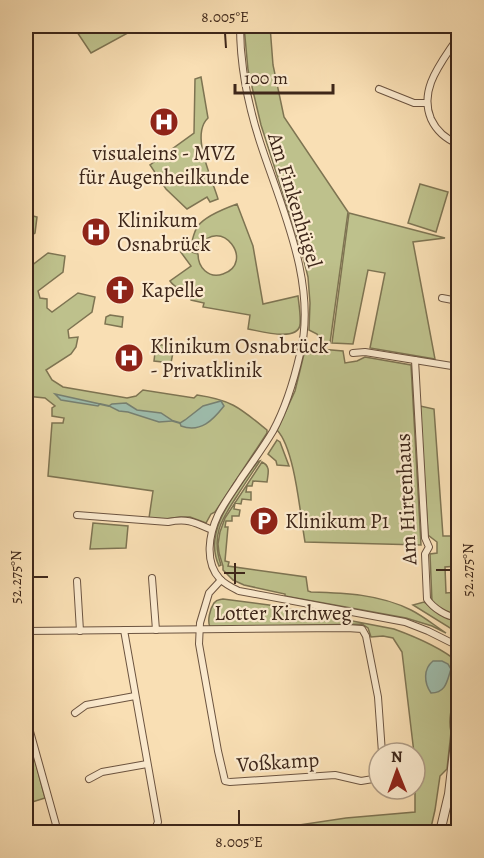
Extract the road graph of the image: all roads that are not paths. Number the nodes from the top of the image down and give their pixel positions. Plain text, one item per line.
1 (240, 26) edge
2 (451, 26) edge
3 (459, 30) edge
4 (459, 37) edge
5 (379, 89) dead end
6 (427, 103) junction
7 (459, 144) edge
8 (442, 298) dead end
9 (459, 301) edge
10 (353, 353) dead end
11 (415, 360) junction
12 (459, 367) edge
13 (77, 514) dead end
14 (212, 530) junction
15 (152, 578) dead end
16 (221, 579) junction
17 (77, 581) dead end
18 (459, 617) edge
19 (124, 630) junction
20 (156, 630) junction
21 (199, 630) junction
22 (80, 631) junction
23 (26, 632) edge
24 (459, 646) edge
25 (135, 696) junction
26 (75, 712) dead end
27 (459, 717) edge
28 (381, 741) edge
29 (147, 764) junction
30 (89, 778) dead end
31 (367, 780) edge
32 (58, 832) edge
33 (149, 832) edge
34 (440, 832) edge

1 - 14 street, Am Finkenhügel
2 - 3 street
4 - 6 street
5 - 6 street
6 - 7 street
8 - 9 street
10 - 11 street
11 - 12 street
11 - 18 street, Am Hirtenhaus
13 - 14 street
14 - 16 street, Am Finkenhügel
15 - 20 street
16 - 21 street, Lotter Kirchweg
16 - 24 street
17 - 22 street
19 - 20 street, Lotter Kirchweg
19 - 22 street, Lotter Kirchweg
19 - 25 street
20 - 21 street, Lotter Kirchweg
21 - 28 street, Lotter Kirchweg
21 - 31 street, Voßkamp
22 - 23 street, Lotter Kirchweg
23 - 32 street
25 - 26 street
25 - 29 street
27 - 34 street
29 - 30 street
29 - 33 street

